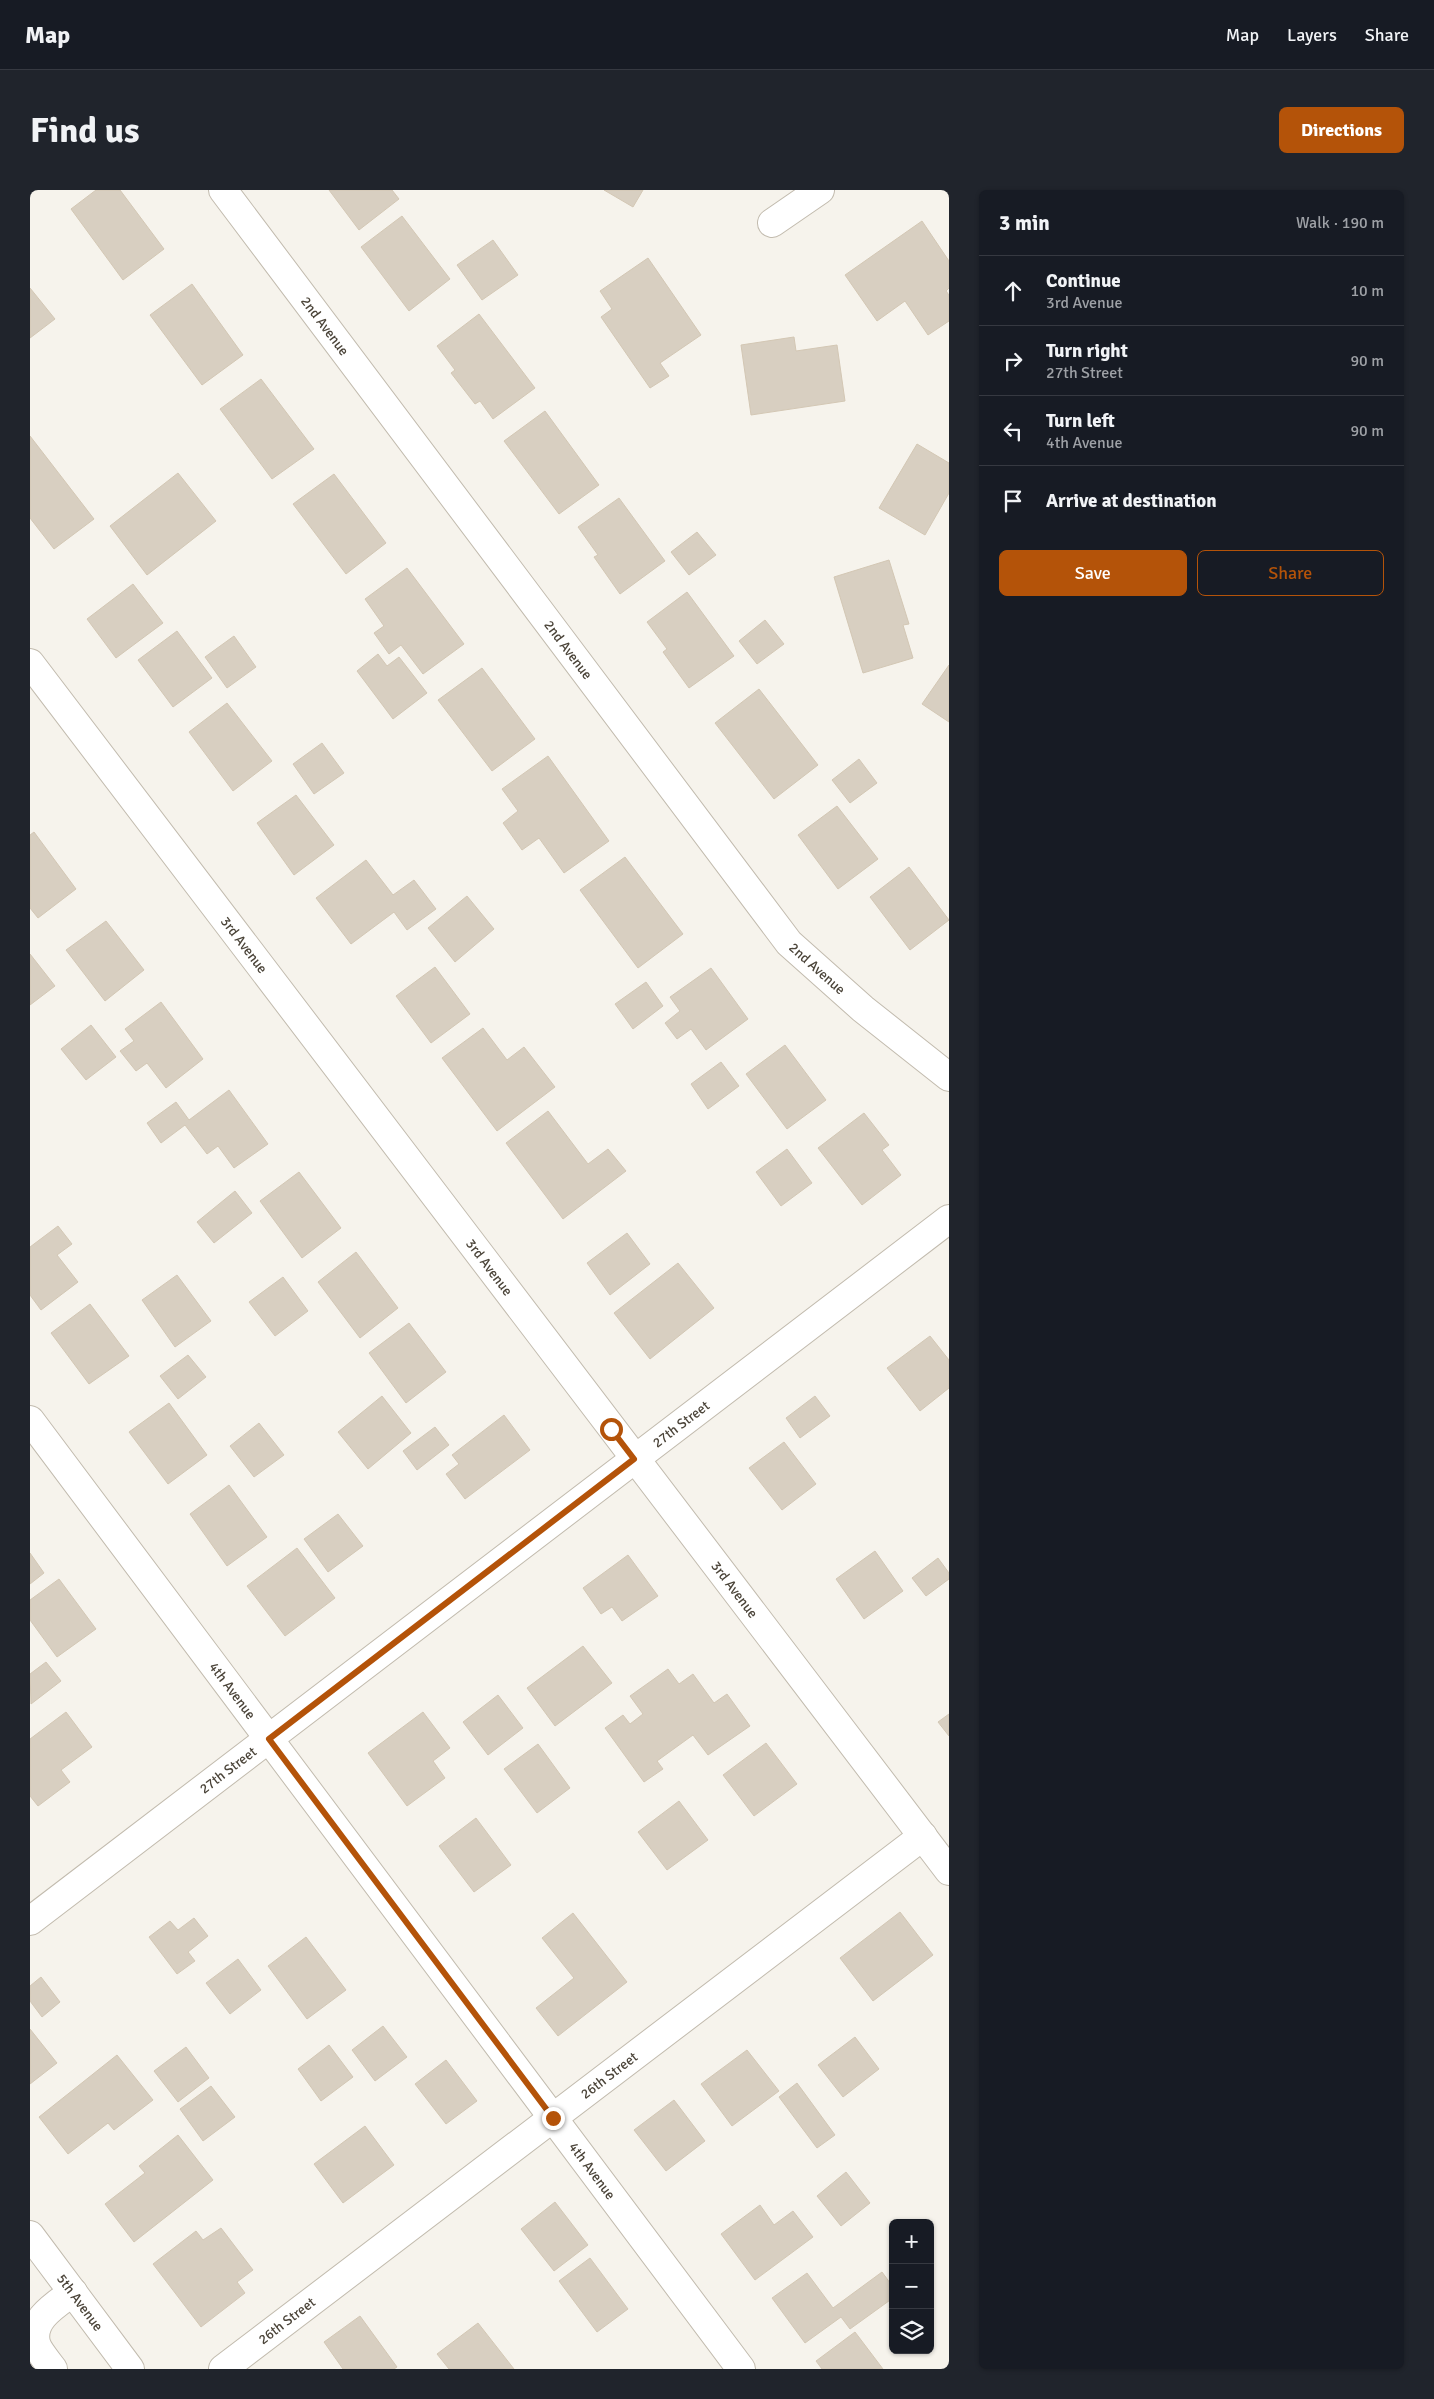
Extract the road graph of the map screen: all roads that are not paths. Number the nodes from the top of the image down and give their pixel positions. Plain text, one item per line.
1 (223, 190) edge
2 (820, 190) edge
3 (772, 223) dead end
4 (30, 663) edge
5 (949, 1077) edge
6 (949, 1218) edge
7 (30, 1420) edge
8 (634, 1459) junction
9 (269, 1739) junction
10 (923, 1836) junction
11 (949, 1871) edge
12 (30, 1921) edge
13 (553, 2118) junction
14 (30, 2234) edge
15 (72, 2292) junction
16 (53, 2369) edge
17 (130, 2369) edge
18 (223, 2369) edge
19 (741, 2369) edge

1 - 5 street, 2nd Avenue
2 - 3 street
4 - 8 street, 3rd Avenue
6 - 8 street, 27th Street
7 - 9 street, 4th Avenue
8 - 9 street, 27th Street
8 - 10 street, 3rd Avenue
9 - 12 street, 27th Street
9 - 13 street, 4th Avenue
10 - 11 street, 3rd Avenue
10 - 13 street, 26th Street
13 - 18 street, 26th Street
13 - 19 street, 4th Avenue
14 - 15 street, 5th Avenue
15 - 16 street
15 - 17 street, 5th Avenue

